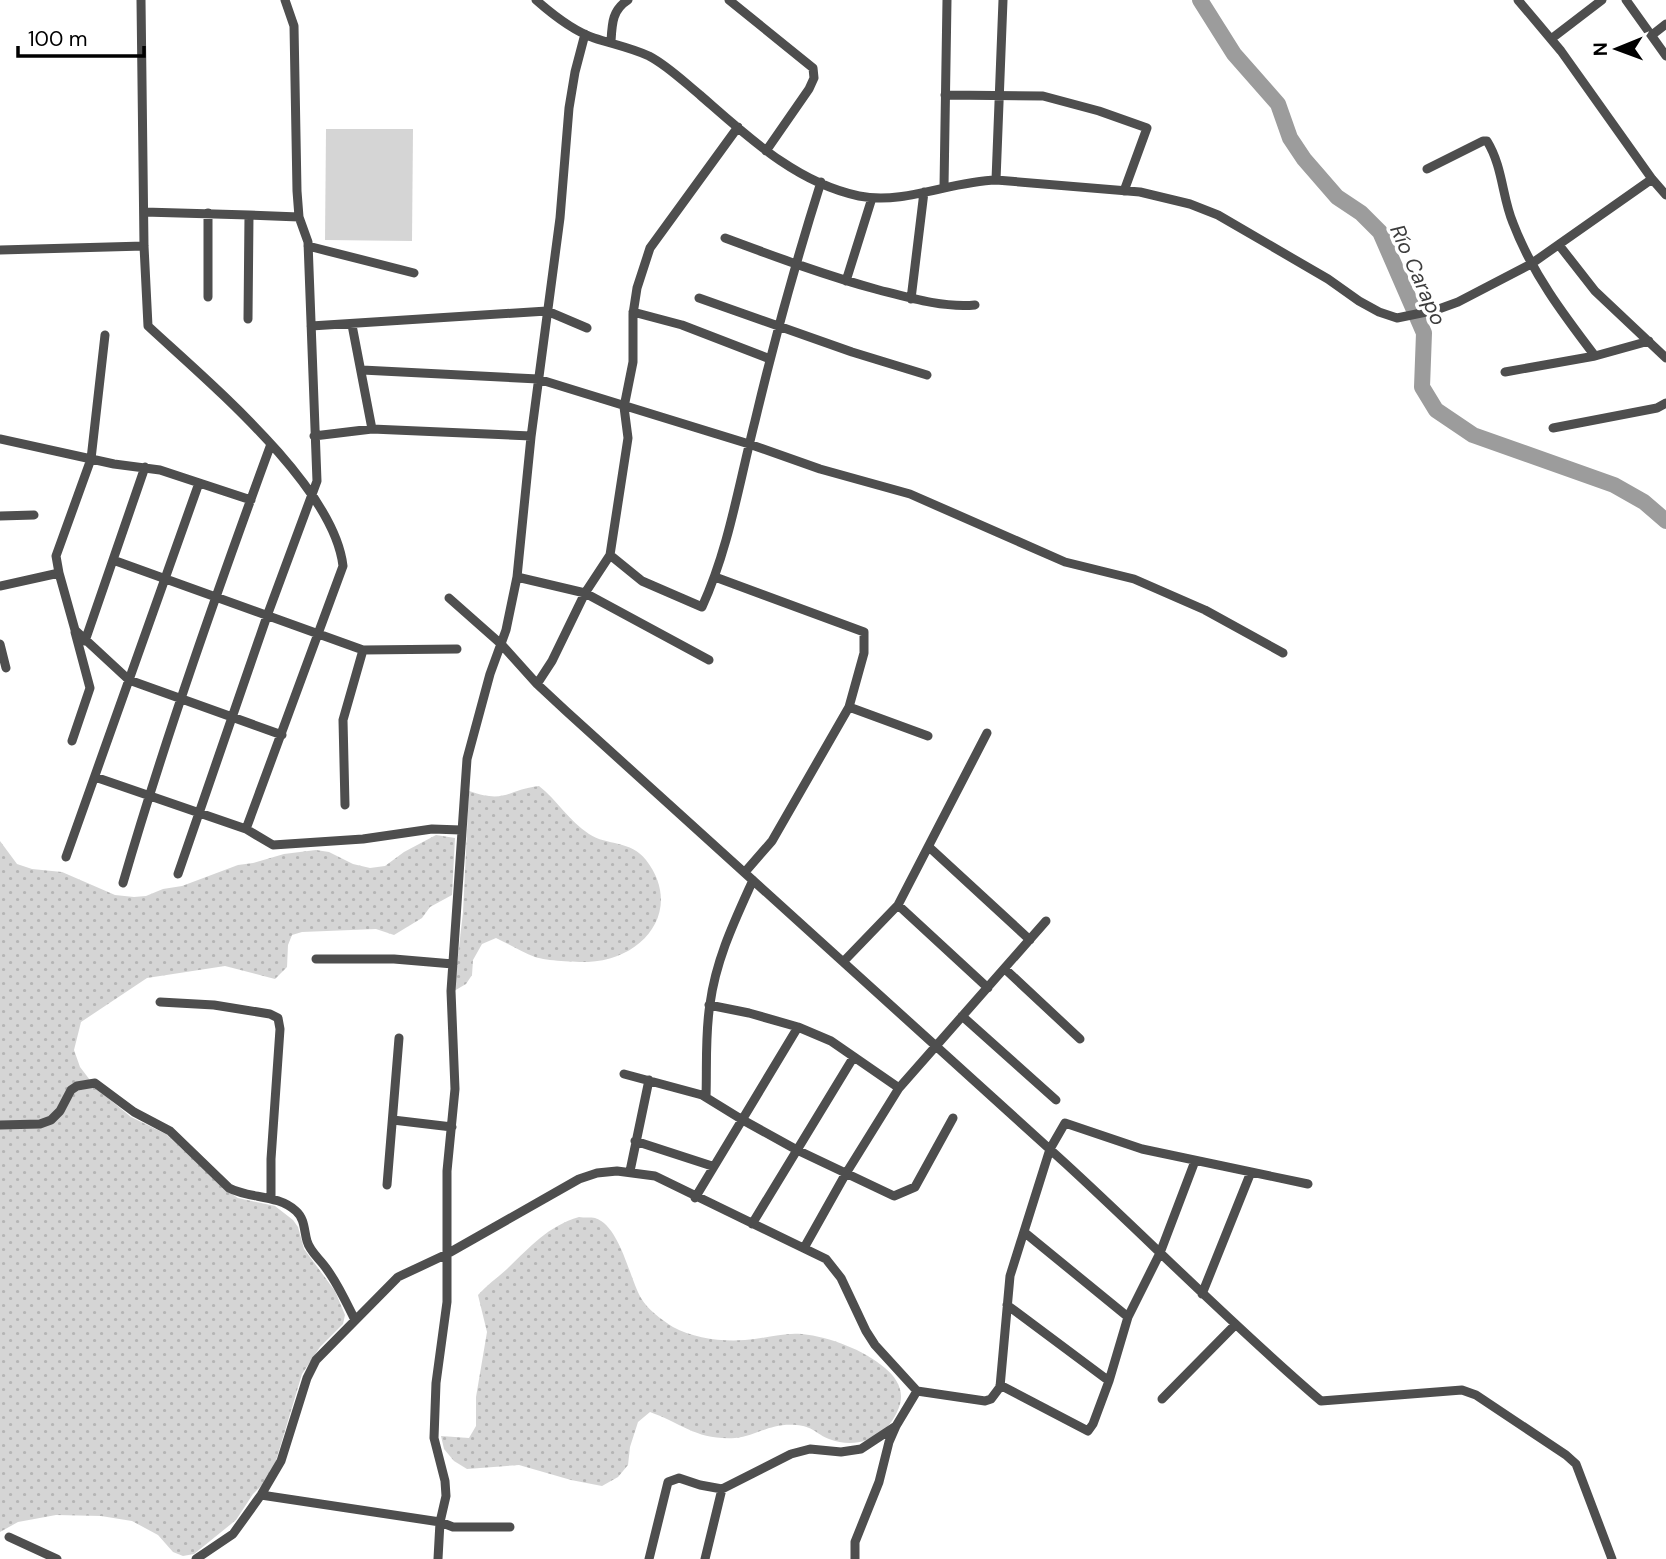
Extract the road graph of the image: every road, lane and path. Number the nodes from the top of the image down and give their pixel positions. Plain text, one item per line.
1 (141, 0) edge
2 (285, 0) edge
3 (536, 0) edge
4 (628, 0) edge
5 (729, 0) edge
6 (947, 0) edge
7 (1003, 0) edge
8 (1518, 0) edge
9 (1602, 0) edge
10 (1626, 0) edge
11 (1666, 24) edge
12 (585, 34) junction
13 (1652, 35) junction
14 (1551, 39) junction
15 (611, 42) junction
16 (1666, 57) edge
17 (945, 94) junction
18 (1000, 95) junction
19 (737, 127) junction
20 (766, 151) junction
21 (1427, 169) dead end
22 (1652, 179) junction
23 (996, 180) junction
24 (821, 183) junction
25 (944, 187) junction
26 (1125, 191) junction
27 (924, 192) junction
28 (1666, 195) edge
29 (872, 198) junction
30 (144, 212) junction
31 (208, 213) junction
32 (249, 215) junction
33 (299, 217) junction
34 (725, 238) dead end
35 (1559, 245) junction
36 (144, 246) junction
37 (308, 246) junction
38 (0, 250) edge
39 (1531, 264) junction
40 (795, 265) junction
41 (414, 273) dead end
42 (846, 281) junction
43 (208, 297) dead end
44 (699, 298) dead end
45 (911, 299) junction
46 (975, 305) dead end
47 (547, 311) junction
48 (634, 312) junction
49 (248, 319) dead end
50 (352, 325) junction
51 (311, 326) junction
52 (779, 326) junction
53 (587, 328) dead end
54 (105, 335) dead end
55 (1649, 341) junction
56 (1595, 356) junction
57 (1666, 358) edge
58 (770, 359) junction
59 (362, 370) junction
60 (1505, 372) dead end
61 (927, 375) dead end
62 (538, 379) junction
63 (1666, 403) edge
64 (624, 407) junction
65 (1553, 428) dead end
66 (372, 429) junction
67 (314, 436) junction
68 (531, 436) junction
69 (0, 439) edge
70 (271, 444) junction
71 (749, 444) junction
72 (91, 459) junction
73 (145, 467) junction
74 (199, 483) junction
75 (311, 494) junction
76 (251, 500) junction
77 (34, 515) dead end
78 (0, 516) edge
79 (610, 555) junction
80 (113, 560) junction
81 (59, 573) junction
82 (715, 577) junction
83 (517, 578) junction
84 (165, 579) junction
85 (0, 586) edge
86 (585, 593) junction
87 (215, 597) junction
88 (449, 598) dead end
89 (267, 616) junction
90 (75, 630) junction
91 (317, 634) junction
92 (85, 641) junction
93 (501, 644) junction
94 (0, 645) edge
95 (457, 649) dead end
96 (363, 650) junction
97 (1283, 653) dead end
98 (709, 660) dead end
99 (6, 668) dead end
100 (129, 680) junction
101 (537, 684) junction
102 (181, 700) junction
103 (849, 708) junction
104 (233, 718) junction
105 (987, 733) dead end
106 (282, 735) junction
107 (928, 736) dead end
108 (72, 741) dead end
109 (94, 777) junction
110 (148, 797) junction
111 (345, 805) dead end
112 (200, 814) junction
113 (246, 829) junction
114 (461, 830) junction
115 (929, 847) junction
116 (66, 857) dead end
117 (744, 872) junction
118 (178, 874) dead end
119 (753, 880) junction
120 (123, 883) dead end
121 (898, 905) junction
122 (1046, 921) dead end
123 (1030, 940) junction
124 (316, 960) dead end
125 (844, 961) junction
126 (453, 964) junction
127 (1005, 969) junction
128 (988, 988) junction
129 (160, 1002) dead end
130 (709, 1005) junction
131 (962, 1016) junction
132 (798, 1027) junction
133 (399, 1038) dead end
134 (1080, 1039) dead end
135 (936, 1045) junction
136 (853, 1058) junction
137 (624, 1073) dead end
138 (649, 1080) junction
139 (898, 1088) junction
140 (706, 1097) junction
141 (1056, 1100) dead end
142 (953, 1118) dead end
143 (741, 1119) junction
144 (393, 1120) junction
145 (0, 1125) edge
146 (452, 1127) junction
147 (635, 1141) junction
148 (1050, 1149) junction
149 (797, 1150) junction
150 (1195, 1161) junction
151 (712, 1166) junction
152 (630, 1171) junction
153 (1251, 1172) junction
154 (845, 1175) junction
155 (1308, 1184) dead end
156 (387, 1185) dead end
157 (271, 1198) junction
158 (695, 1198) junction
159 (752, 1224) junction
160 (1024, 1232) junction
161 (804, 1248) junction
162 (1160, 1253) junction
163 (447, 1254) junction
164 (1202, 1294) junction
165 (1007, 1305) junction
166 (1128, 1317) junction
167 (355, 1320) junction
168 (1235, 1325) junction
169 (1109, 1381) junction
170 (1000, 1385) junction
171 (917, 1391) junction
172 (1162, 1399) dead end
173 (896, 1426) junction
174 (722, 1489) junction
175 (261, 1495) junction
176 (440, 1522) junction
177 (510, 1527) dead end
178 (9, 1537) dead end
179 (57, 1559) edge
180 (196, 1559) edge
181 (438, 1559) edge
182 (649, 1559) edge
183 (705, 1559) edge
184 (855, 1559) edge
185 (1612, 1559) edge

1 - 30 street
2 - 33 street
3 - 12 street
4 - 15 street
5 - 20 street
6 - 17 street
7 - 18 street
8 - 14 street
9 - 14 street
10 - 13 street
11 - 13 street
12 - 15 street
12 - 47 street
13 - 16 street
14 - 22 street
15 - 19 street
17 - 18 street
17 - 25 street
18 - 23 street
18 - 26 street
19 - 20 street
19 - 48 street
20 - 24 street
21 - 39 street
22 - 28 street
22 - 35 street
23 - 25 street
23 - 26 street
24 - 29 street
24 - 40 street
25 - 27 street
26 - 39 street
27 - 29 street
27 - 45 street
29 - 42 street
30 - 31 street
30 - 36 street
31 - 32 street
31 - 43 street
32 - 33 street
32 - 49 street
33 - 37 street
34 - 40 street
35 - 39 street
35 - 55 street
36 - 38 street
36 - 70 street
37 - 41 street
37 - 51 street
39 - 56 street
40 - 42 street
40 - 52 street
42 - 45 street
44 - 52 street
45 - 46 street
47 - 50 street
47 - 53 street
47 - 62 street
48 - 58 street
48 - 64 street
50 - 51 street
50 - 59 street
51 - 67 street
52 - 58 street
52 - 61 street
54 - 72 street
55 - 56 street
55 - 57 street
56 - 60 street
58 - 71 street
59 - 62 street
59 - 66 street
62 - 64 street
62 - 68 street
63 - 65 street
64 - 71 street
64 - 79 street
66 - 67 street
66 - 68 street
67 - 75 street
68 - 83 street
69 - 72 street
70 - 75 street
70 - 76 street
71 - 82 street
71 - 97 street
72 - 73 street
72 - 81 street
73 - 74 street
73 - 80 street
74 - 76 street
74 - 84 street
75 - 89 street
75 - 91 street
76 - 87 street
77 - 78 street
79 - 82 street
79 - 86 street
80 - 84 street
80 - 92 street
81 - 85 street
81 - 90 street
82 - 103 street
83 - 86 street
83 - 93 street
84 - 87 street
84 - 100 street
86 - 98 street
86 - 101 street
87 - 89 street
87 - 102 street
88 - 93 street
89 - 91 street
89 - 104 street
90 - 92 street
90 - 108 street
91 - 96 street
91 - 106 street
92 - 100 street
93 - 101 street
93 - 114 street
94 - 99 street
95 - 96 street
96 - 111 street
100 - 102 street
100 - 109 street
101 - 117 street
102 - 104 street
102 - 110 street
103 - 107 street
103 - 117 street
104 - 106 street
104 - 112 street
105 - 115 street
106 - 113 street
109 - 110 street
109 - 116 street
110 - 112 street
110 - 120 street
112 - 113 street
112 - 118 street
113 - 114 street
114 - 126 street
115 - 121 street
115 - 123 street
117 - 119 street
119 - 125 street
119 - 130 street
121 - 125 street
121 - 128 street
122 - 123 street
123 - 127 street
124 - 126 street
125 - 135 street
126 - 146 street
127 - 128 street
127 - 134 street
128 - 131 street
129 - 157 street
130 - 132 street
130 - 140 street
131 - 135 street
131 - 141 street
132 - 136 street
132 - 143 street
133 - 144 street
135 - 139 street
135 - 148 street
136 - 139 street
136 - 149 street
137 - 138 street
138 - 140 street
138 - 147 street
139 - 154 street
140 - 143 street
142 - 154 street
143 - 149 street
143 - 151 street
144 - 146 street
144 - 156 street
145 - 157 street
146 - 163 street
147 - 151 street
147 - 152 street
148 - 150 street
148 - 160 street
148 - 162 street
149 - 154 street
149 - 159 street
150 - 153 street
150 - 162 street
151 - 158 street
152 - 158 street
152 - 163 street
153 - 155 street
153 - 164 street
154 - 161 street
157 - 167 street
158 - 159 street
159 - 161 street
160 - 165 street
160 - 166 street
161 - 171 street
162 - 164 street
162 - 166 street
163 - 167 street
163 - 176 street
164 - 168 street
165 - 169 street
165 - 170 street
166 - 169 street
167 - 175 street
168 - 172 street
168 - 185 street
169 - 170 street
170 - 171 street
171 - 173 street
173 - 174 street
173 - 184 street
174 - 182 street
174 - 183 street
175 - 176 street
175 - 180 street
176 - 177 street
176 - 181 street
178 - 179 street

